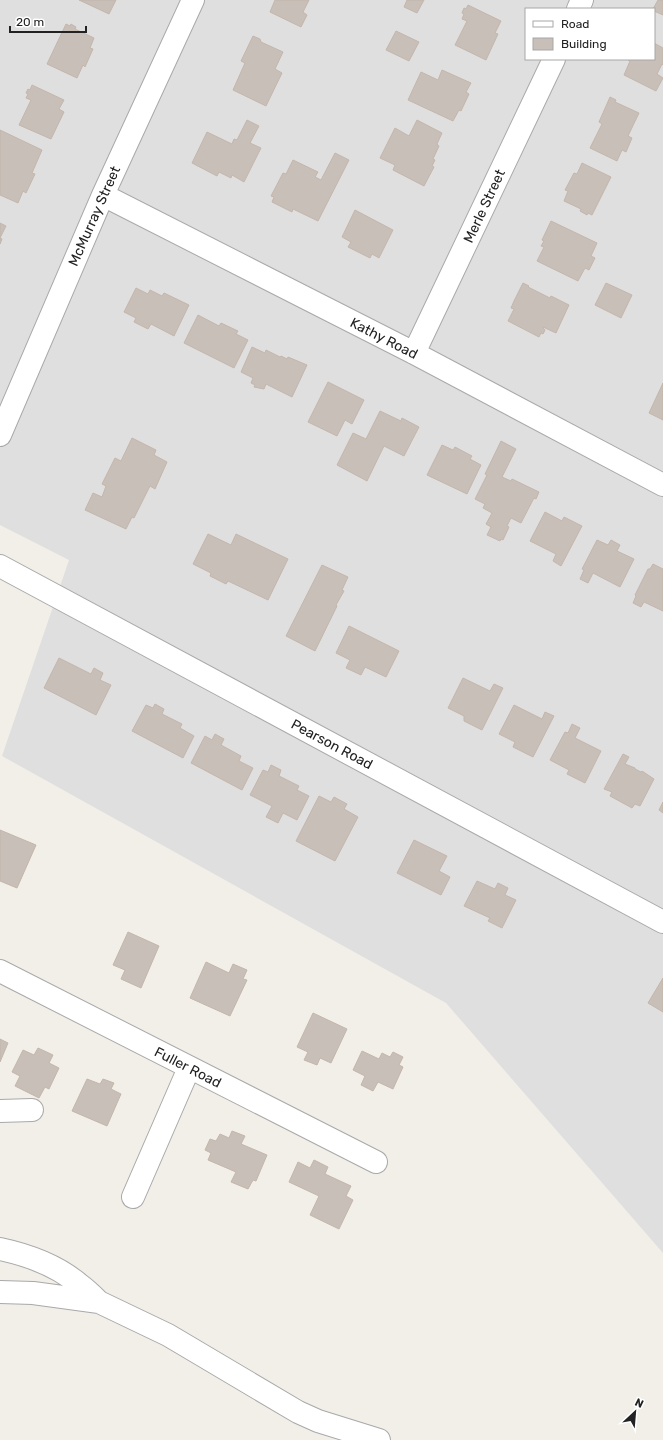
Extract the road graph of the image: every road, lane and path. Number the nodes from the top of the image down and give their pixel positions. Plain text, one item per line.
1 (194, 0) edge
2 (554, 60) edge
3 (103, 195) junction
4 (414, 353) junction
5 (0, 435) edge
6 (663, 485) edge
7 (0, 566) edge
8 (663, 922) edge
9 (0, 971) edge
10 (190, 1068) junction
11 (32, 1110) dead end
12 (0, 1111) edge
13 (376, 1162) dead end
14 (134, 1196) dead end
15 (0, 1249) edge
16 (0, 1292) edge
17 (99, 1302) junction
18 (379, 1440) edge

1 - 3 street, McMurray Street
2 - 4 street, Merle Street
3 - 4 street, Kathy Road
3 - 5 street, McMurray Street
4 - 6 street, Kathy Road
7 - 8 street, Pearson Road
9 - 10 street, Fuller Road
10 - 13 street, Fuller Road
10 - 14 street
11 - 12 street
15 - 17 street
16 - 17 street
17 - 18 street

